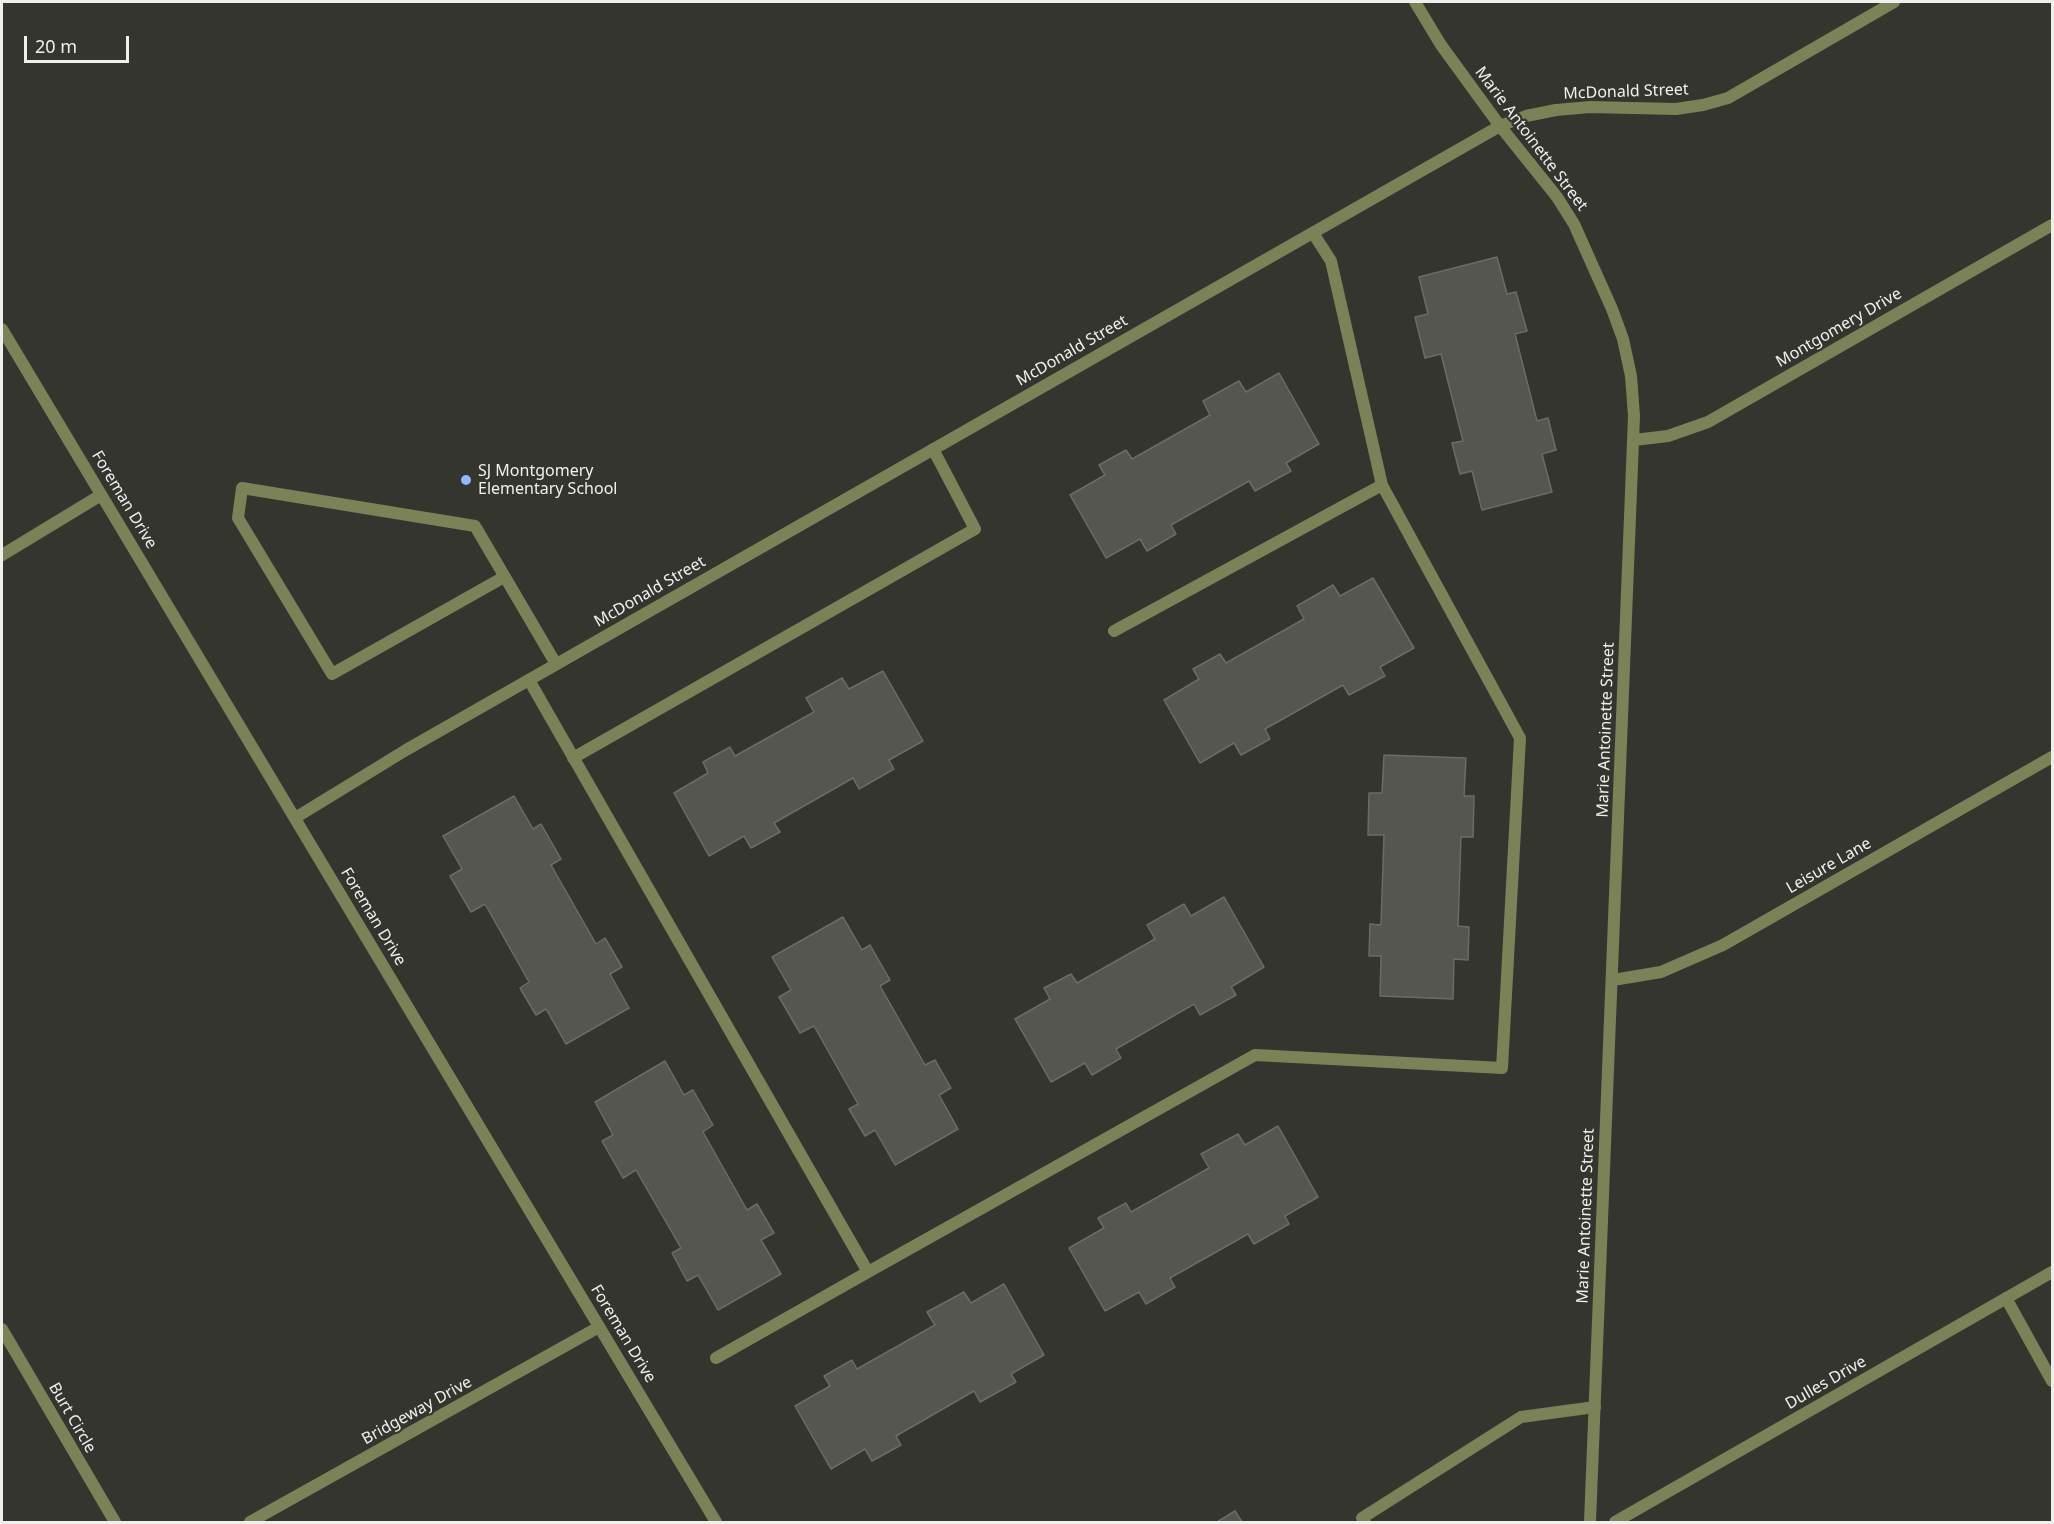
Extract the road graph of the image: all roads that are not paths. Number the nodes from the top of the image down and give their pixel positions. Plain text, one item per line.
1 (1415, 2) edge
2 (1894, 2) edge
3 (1500, 126) junction
4 (2052, 225) edge
5 (1313, 233) junction
6 (2, 329) edge
7 (1634, 440) junction
8 (933, 449) junction
9 (1382, 485) junction
10 (101, 495) junction
11 (2, 555) edge
12 (504, 577) junction
13 (1114, 631) dead end
14 (556, 664) junction
15 (529, 680) junction
16 (2052, 757) edge
17 (573, 758) junction
18 (295, 818) junction
19 (1612, 980) junction
20 (868, 1272) junction
21 (2052, 1272) edge
22 (2006, 1298) junction
23 (599, 1327) junction
24 (2, 1329) edge
25 (716, 1358) dead end
26 (2052, 1381) edge
27 (1595, 1407) junction
28 (115, 1522) edge
29 (250, 1522) edge
30 (716, 1522) edge
31 (1365, 1522) edge
32 (1590, 1522) edge
33 (1616, 1522) edge

1 - 3 street, Marie Antoinette Street
2 - 3 street, McDonald Street
3 - 5 street, McDonald Street
3 - 7 street, Marie Antoinette Street
4 - 7 street, Montgomery Drive
5 - 8 street, McDonald Street
5 - 9 street
6 - 10 street, Foreman Drive
7 - 19 street, Marie Antoinette Street
8 - 14 street, McDonald Street
8 - 17 street
9 - 13 street
9 - 20 street
10 - 11 street
10 - 18 street, Foreman Drive
12 - 12 street
12 - 14 street
14 - 15 street, McDonald Street
15 - 17 street
15 - 18 street, McDonald Street
16 - 19 street, Leisure Lane
17 - 20 street
18 - 23 street, Foreman Drive
19 - 27 street, Marie Antoinette Street
20 - 25 street
21 - 22 street, Dulles Drive
22 - 26 street
22 - 33 street, Dulles Drive
23 - 29 street, Bridgeway Drive
23 - 30 street, Foreman Drive
24 - 28 street, Burt Circle
27 - 31 street
27 - 32 street, Marie Antoinette Street

